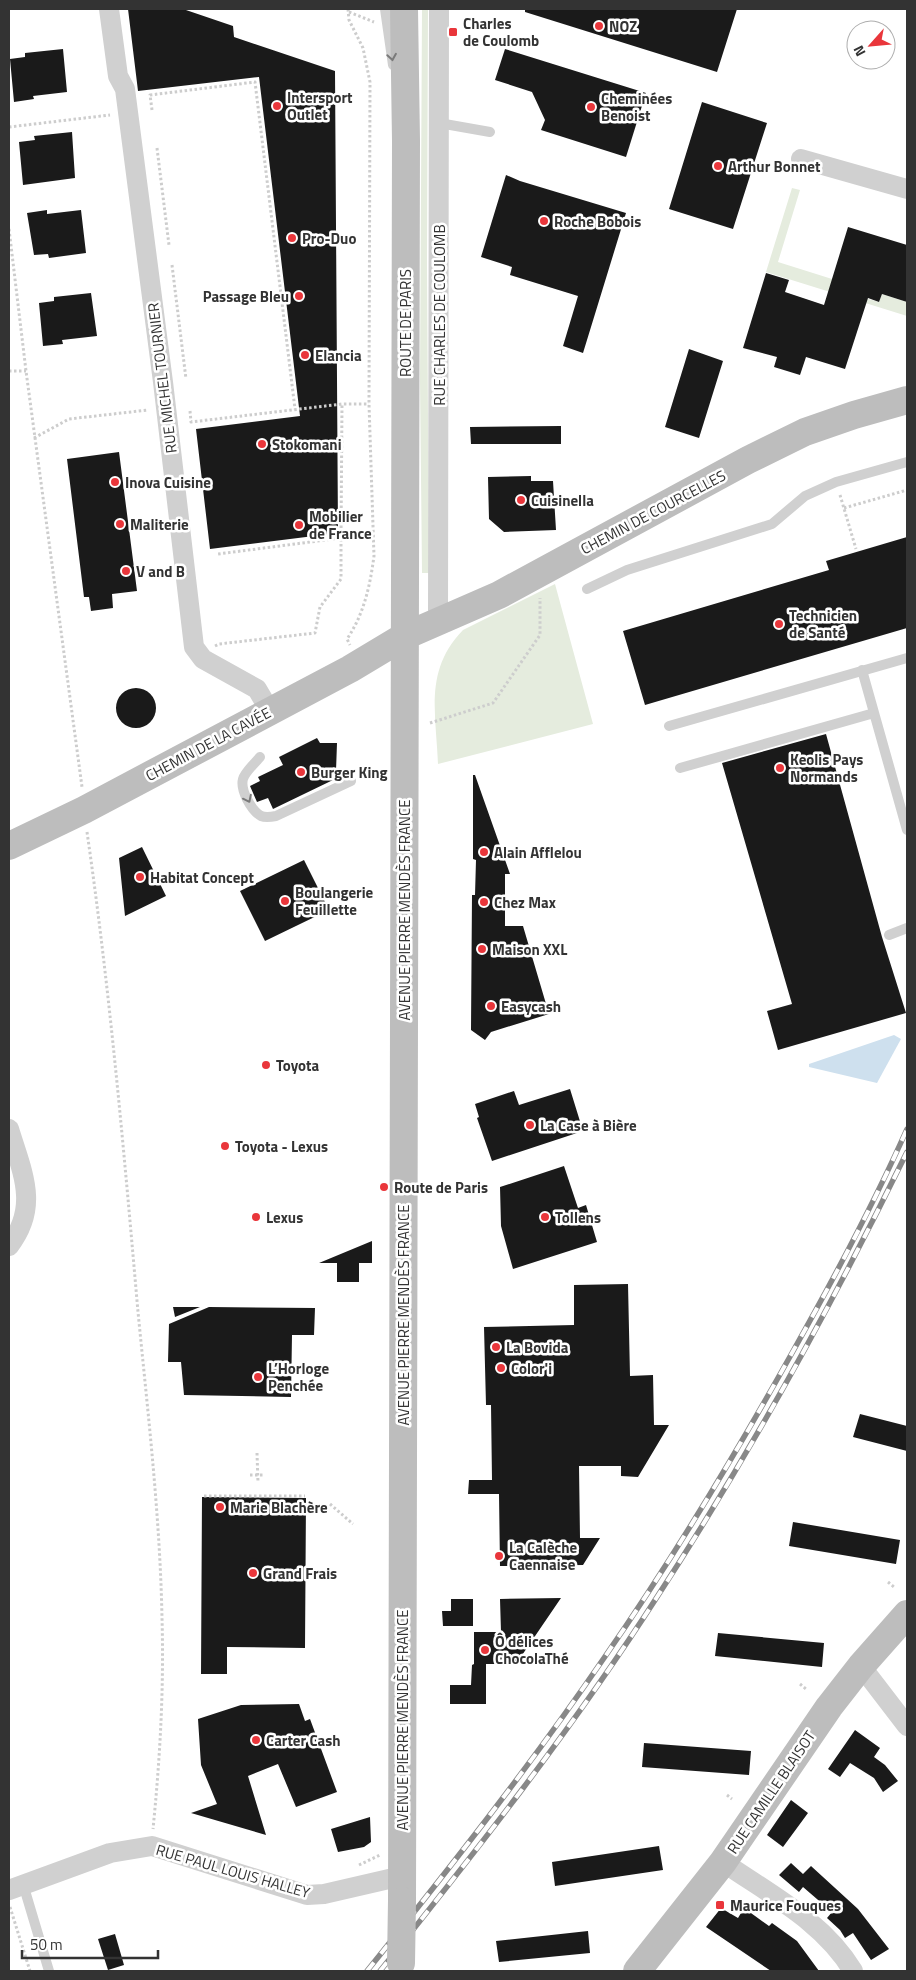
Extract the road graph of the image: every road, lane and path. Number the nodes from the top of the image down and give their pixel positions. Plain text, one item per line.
1 (108, 9) edge
2 (386, 9) edge
3 (439, 9) edge
4 (349, 10) edge
5 (395, 18) edge
6 (152, 110) dead end
7 (116, 115) dead end
8 (439, 123) junction
9 (9, 127) edge
10 (490, 132) dead end
11 (157, 148) dead end
12 (801, 159) dead end
13 (907, 189) edge
14 (9, 229) edge
15 (169, 245) dead end
16 (172, 265) dead end
17 (9, 371) edge
18 (26, 371) junction
19 (186, 379) dead end
20 (907, 400) edge
21 (342, 404) junction
22 (368, 404) junction
23 (153, 409) dead end
24 (295, 409) junction
25 (190, 411) dead end
26 (34, 438) junction
27 (907, 462) edge
28 (836, 482) junction
29 (907, 490) edge
30 (844, 508) junction
31 (342, 538) junction
32 (856, 549) dead end
33 (218, 554) dead end
34 (587, 590) dead end
35 (438, 621) junction
36 (405, 636) junction
37 (210, 649) dead end
38 (907, 658) edge
39 (360, 663) junction
40 (862, 670) junction
41 (270, 711) junction
42 (874, 713) junction
43 (669, 726) dead end
44 (260, 757) dead end
45 (680, 768) dead end
46 (351, 781) dead end
47 (83, 795) dead end
48 (86, 825) dead end
49 (907, 830) edge
50 (9, 846) edge
51 (907, 928) edge
52 (889, 935) dead end
53 (9, 1129) edge
54 (9, 1246) edge
55 (257, 1453) dead end
56 (250, 1476) dead end
57 (257, 1476) junction
58 (264, 1476) dead end
59 (258, 1483) dead end
60 (204, 1496) dead end
61 (305, 1496) dead end
62 (330, 1504) dead end
63 (353, 1524) dead end
64 (888, 1582) dead end
65 (894, 1587) dead end
66 (907, 1614) edge
67 (861, 1666) junction
68 (800, 1684) dead end
69 (806, 1689) dead end
70 (907, 1726) edge
71 (727, 1796) dead end
72 (732, 1799) dead end
73 (153, 1832) dead end
74 (723, 1862) junction
75 (402, 1889) junction
76 (14, 1892) edge
77 (402, 1968) edge
78 (30, 1971) edge
79 (49, 1971) edge
80 (637, 1971) edge
81 (853, 1971) edge

1 - 41 street, RUE MICHEL TOURNIER
2 - 5 lane
3 - 8 street, RUE CHARLES DE COULOMB
4 - 5 path
4 - 22 path
5 - 36 main road, ROUTE DE PARIS
6 - 24 path
7 - 9 path
8 - 10 lane
8 - 35 street, RUE CHARLES DE COULOMB
11 - 15 path
12 - 13 street
14 - 18 path
16 - 19 path
17 - 18 path
18 - 26 path
20 - 35 main road, CHEMIN DE COURCELLES
21 - 22 path
21 - 24 path
21 - 31 path
22 - 39 path
23 - 26 path
24 - 25 path
26 - 47 path
27 - 28 lane
28 - 30 path
28 - 34 lane
29 - 30 path
30 - 32 path
31 - 33 path
31 - 37 path
35 - 36 main road, CHEMIN DE COURCELLES
36 - 39 main road, CHEMIN DE LA CAVÉE
36 - 75 main road, AVENUE PIERRE MENDÈS FRANCE
38 - 40 lane
39 - 41 main road, CHEMIN DE LA CAVÉE
40 - 42 lane
40 - 43 lane
41 - 50 main road, CHEMIN DE LA CAVÉE
42 - 45 lane
42 - 49 lane
44 -> 46 lane
48 - 73 path
51 - 52 lane
53 - 54 street
55 - 57 path
56 - 57 path
57 - 58 path
57 - 59 path
60 - 61 path
62 - 63 path
64 - 65 path
66 - 67 main road, RUE CAMILLE BLAISOT
67 - 70 street
67 - 74 main road, RUE CAMILLE BLAISOT
68 - 69 path
71 - 72 path
74 - 80 main road, RUE CAMILLE BLAISOT
74 - 81 street
75 - 76 street, RUE PAUL LOUIS HALLEY
75 - 77 main road, AVENUE PIERRE MENDÈS FRANCE, bridge
76 - 78 path
76 - 79 lane

